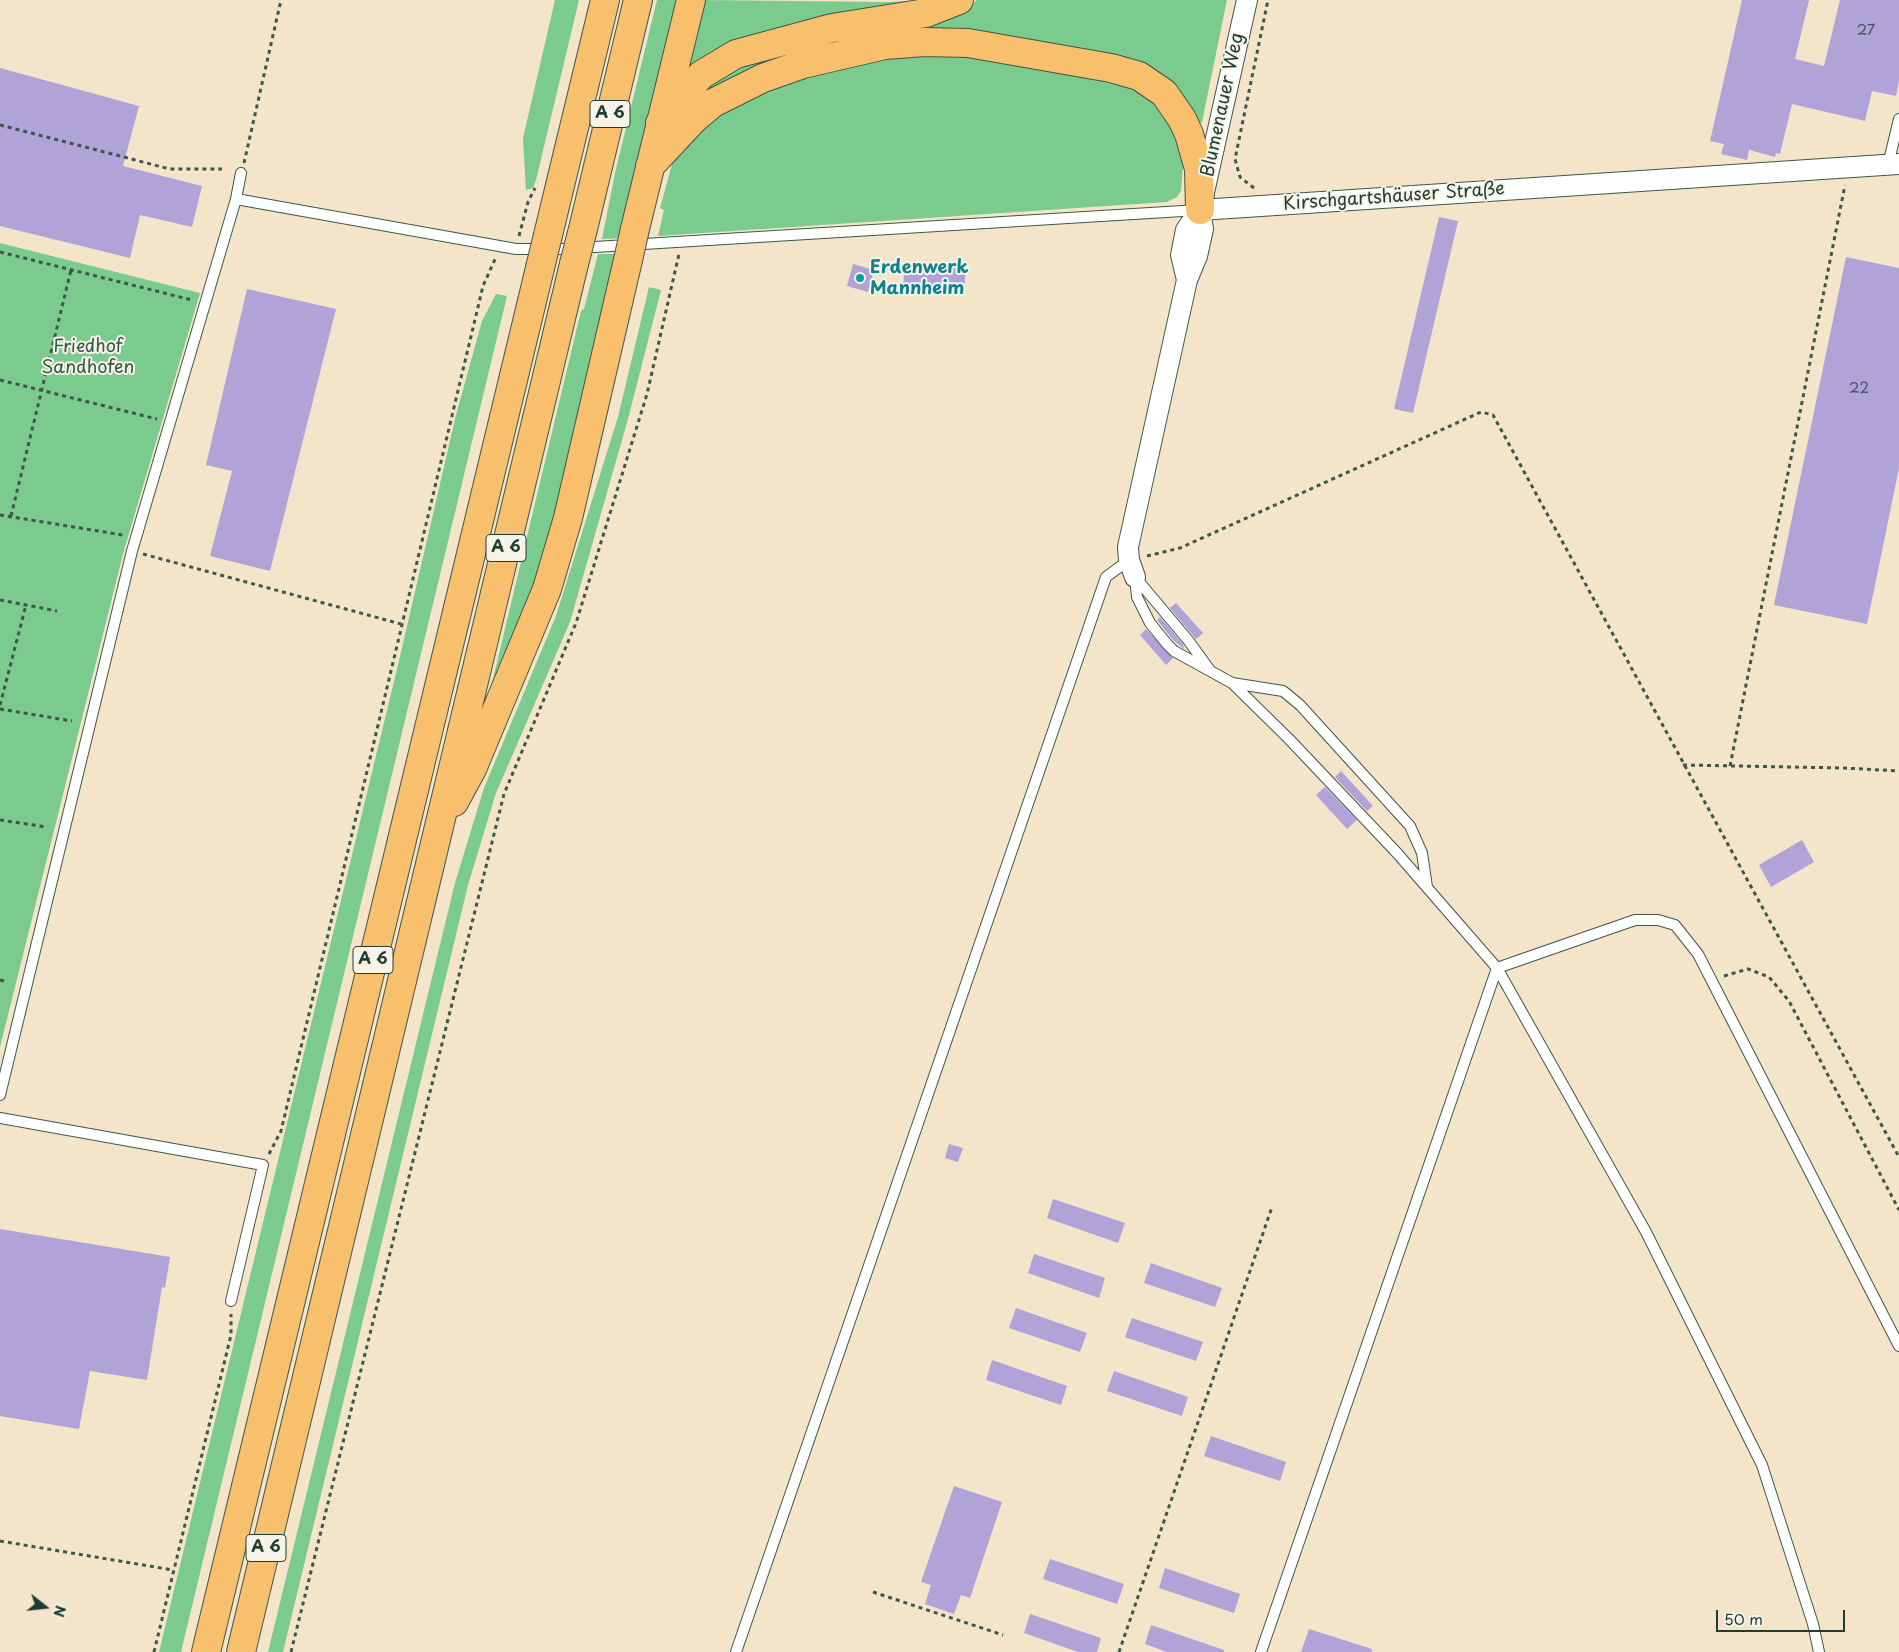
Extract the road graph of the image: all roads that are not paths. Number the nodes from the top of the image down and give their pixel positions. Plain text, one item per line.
1 (605, 0) edge
2 (638, 0) edge
3 (691, 0) edge
4 (959, 0) edge
5 (1246, 0) edge
6 (1899, 119) edge
7 (660, 123) junction
8 (1894, 164) edge
9 (650, 166) junction
10 (241, 173) road end
11 (236, 199) junction
12 (1200, 210) junction
13 (1132, 568) junction
14 (1211, 672) junction
15 (1232, 683) junction
16 (437, 832) junction
17 (1427, 888) junction
18 (1497, 968) junction
19 (0, 1095) edge
20 (0, 1118) edge
21 (231, 1301) road end
22 (1899, 1346) edge
23 (206, 1652) edge
24 (241, 1652) edge
25 (736, 1652) edge
26 (1262, 1652) edge
27 (1819, 1652) edge

1 - 23 highway, A 6, bridge
2 - 16 highway, A 6, bridge
3 - 7 highway
4 - 7 highway
5 - 12 street, Blumenauer Weg
6 - 8 lane
7 - 9 highway
8 - 12 street, Kirschgartshäuser Straße
9 - 12 highway
9 - 16 highway, bridge
10 - 11 lane
11 - 12 lane, Kirschgartshäuser Straße
11 - 19 lane
12 - 13 street, Blumenauer Weg
13 - 14 lane
13 - 14 lane
13 - 25 lane
14 - 15 lane
15 - 17 lane
15 - 17 lane
16 - 24 highway, A 6
17 - 18 lane
18 - 22 lane
18 - 26 lane
18 - 27 lane
20 - 21 lane

